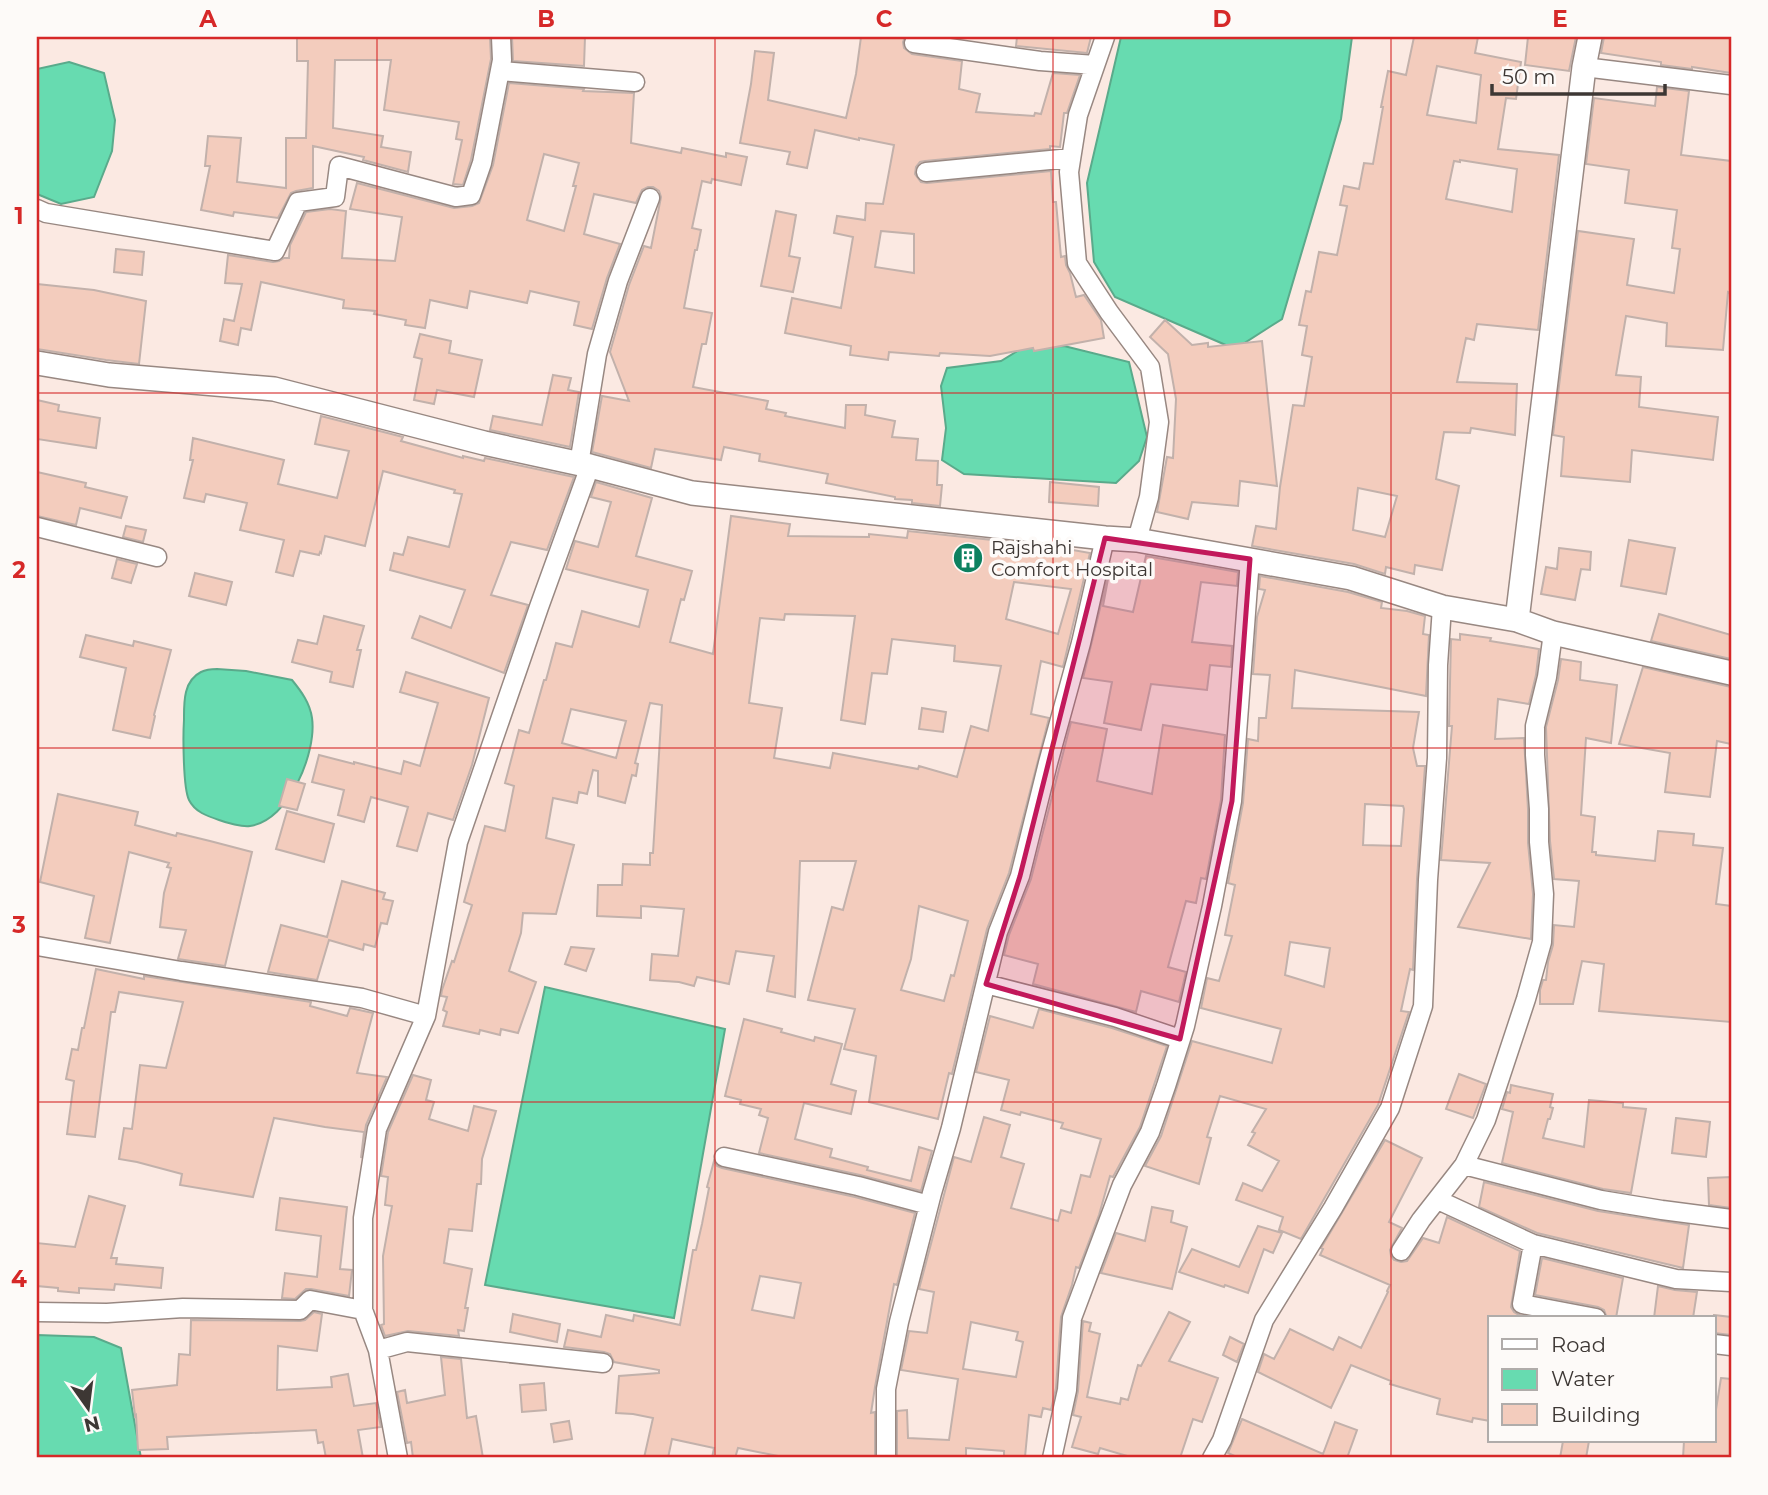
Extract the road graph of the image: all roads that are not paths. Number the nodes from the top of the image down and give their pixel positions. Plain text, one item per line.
1 (501, 37) edge
2 (1105, 37) edge
3 (1590, 37) edge
4 (914, 43) dead end
5 (1095, 65) junction
6 (1584, 67) junction
7 (500, 71) junction
8 (635, 82) dead end
9 (1731, 85) edge
10 (1071, 158) junction
11 (926, 172) dead end
12 (650, 198) dead end
13 (37, 209) edge
14 (37, 363) edge
15 (584, 465) junction
16 (37, 527) edge
17 (1105, 538) junction
18 (1137, 540) junction
19 (157, 557) dead end
20 (1250, 559) junction
21 (1442, 607) junction
22 (1517, 620) junction
23 (1553, 633) junction
24 (1731, 673) edge
25 (37, 946) edge
26 (986, 984) junction
27 (426, 1016) junction
28 (1181, 1039) junction
29 (724, 1157) dead end
30 (1464, 1165) junction
31 (1438, 1200) junction
32 (929, 1205) junction
33 (1731, 1219) edge
34 (1533, 1244) junction
35 (1401, 1251) dead end
36 (1731, 1282) edge
37 (363, 1310) junction
38 (37, 1312) edge
39 (1585, 1316) edge
40 (378, 1350) junction
41 (603, 1363) dead end
42 (398, 1458) edge
43 (886, 1458) edge
44 (1052, 1458) edge
45 (1212, 1458) edge

1 - 7 street
2 - 5 street
3 - 6 street
4 - 5 street
5 - 10 street
6 - 9 street
6 - 22 street
7 - 8 street
7 - 13 street
10 - 11 street
10 - 18 street
12 - 15 street
14 - 15 street
15 - 17 street
15 - 27 street
16 - 19 street
17 - 18 street
17 - 26 street
18 - 20 street
20 - 21 street
20 - 28 street
21 - 22 street
21 - 45 street
22 - 23 street
23 - 24 street
23 - 30 street
25 - 27 street
26 - 28 street
26 - 32 street
27 - 37 street
28 - 44 street
29 - 32 street
30 - 31 street
30 - 33 street
31 - 34 street
31 - 35 street
32 - 43 street
34 - 36 street
34 - 39 street
37 - 38 street
37 - 40 street
40 - 41 street
40 - 42 street

